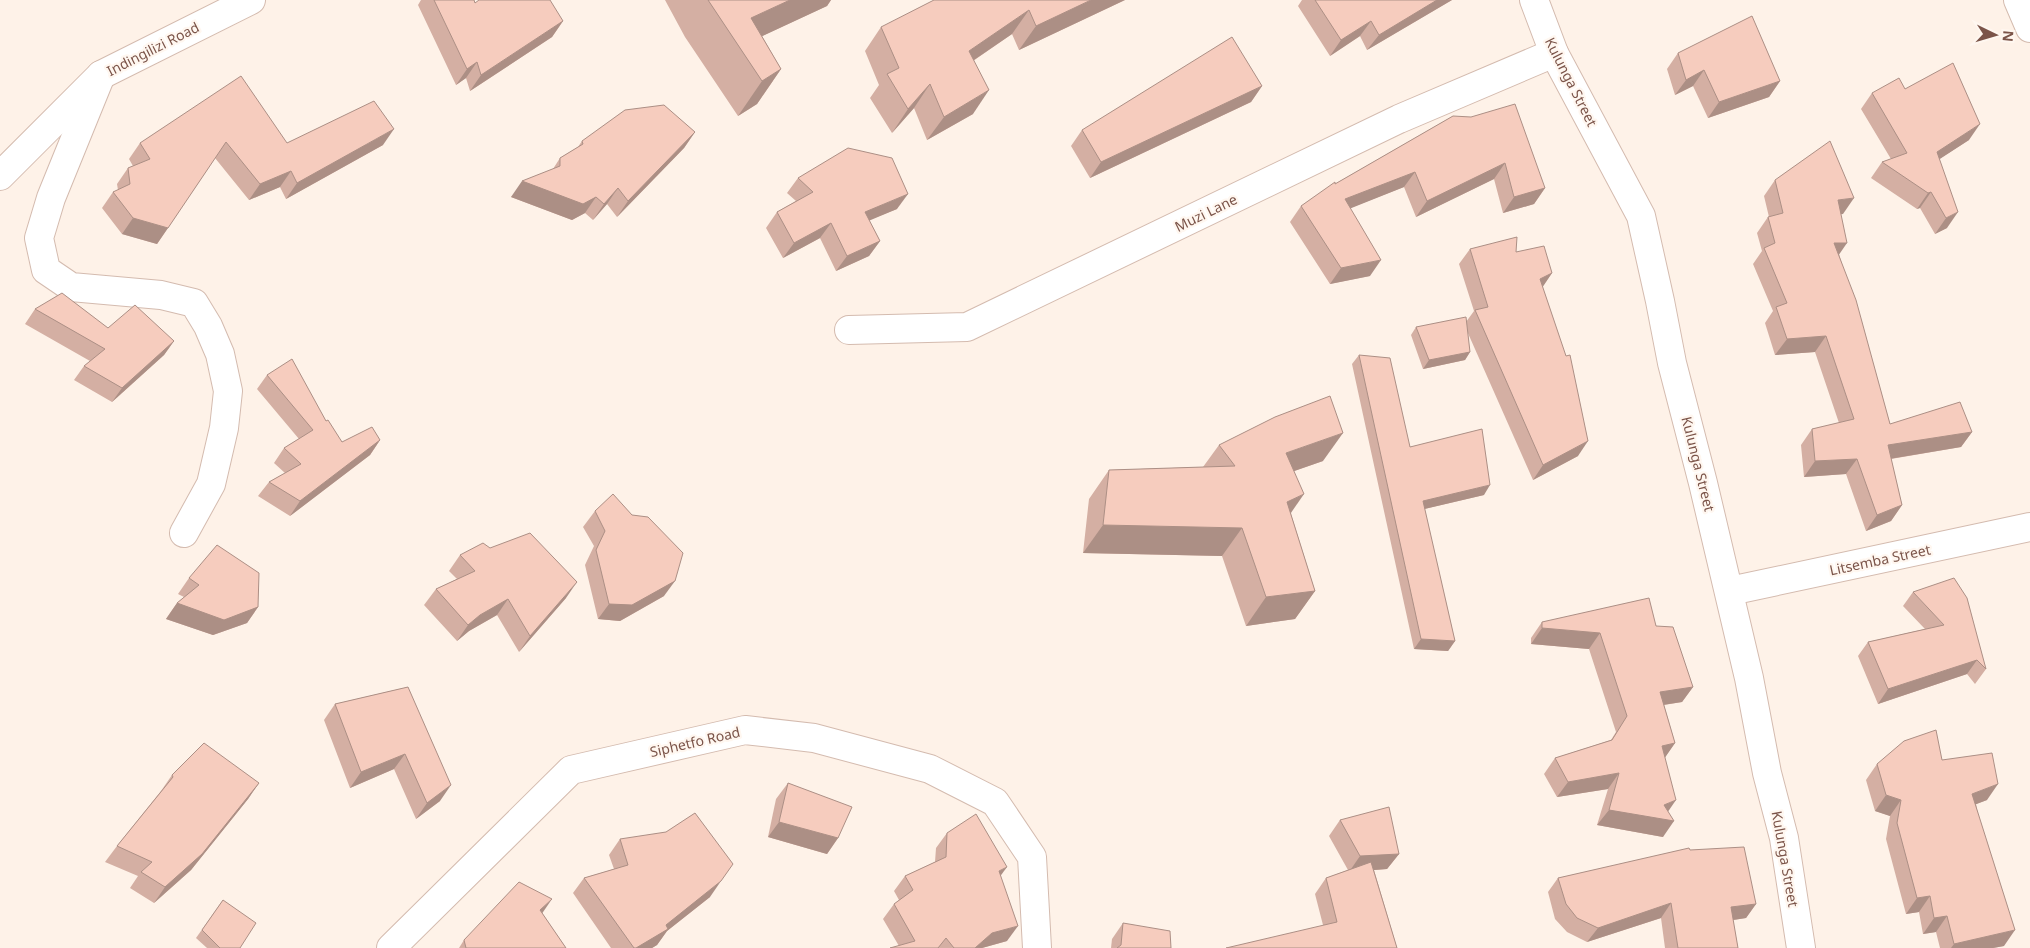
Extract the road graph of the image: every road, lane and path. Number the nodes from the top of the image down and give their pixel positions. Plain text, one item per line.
1 (252, 0) edge
2 (1534, 0) edge
3 (2018, 0) edge
4 (2030, 28) edge
5 (1554, 54) junction
6 (101, 75) junction
7 (0, 176) edge
8 (849, 330) dead end
9 (2030, 527) edge
10 (184, 533) dead end
11 (1730, 591) junction
12 (390, 948) edge
13 (1037, 948) edge
14 (1801, 948) edge

1 - 6 street, Indingilizi Road
2 - 5 street, Kulunga Street
3 - 4 street
5 - 8 street, Muzi Lane
5 - 11 street, Kulunga Street
6 - 7 street, Indingilizi Road
6 - 10 street
9 - 11 street, Litsemba Street
11 - 14 street, Kulunga Street
12 - 13 street, Siphetfo Road

